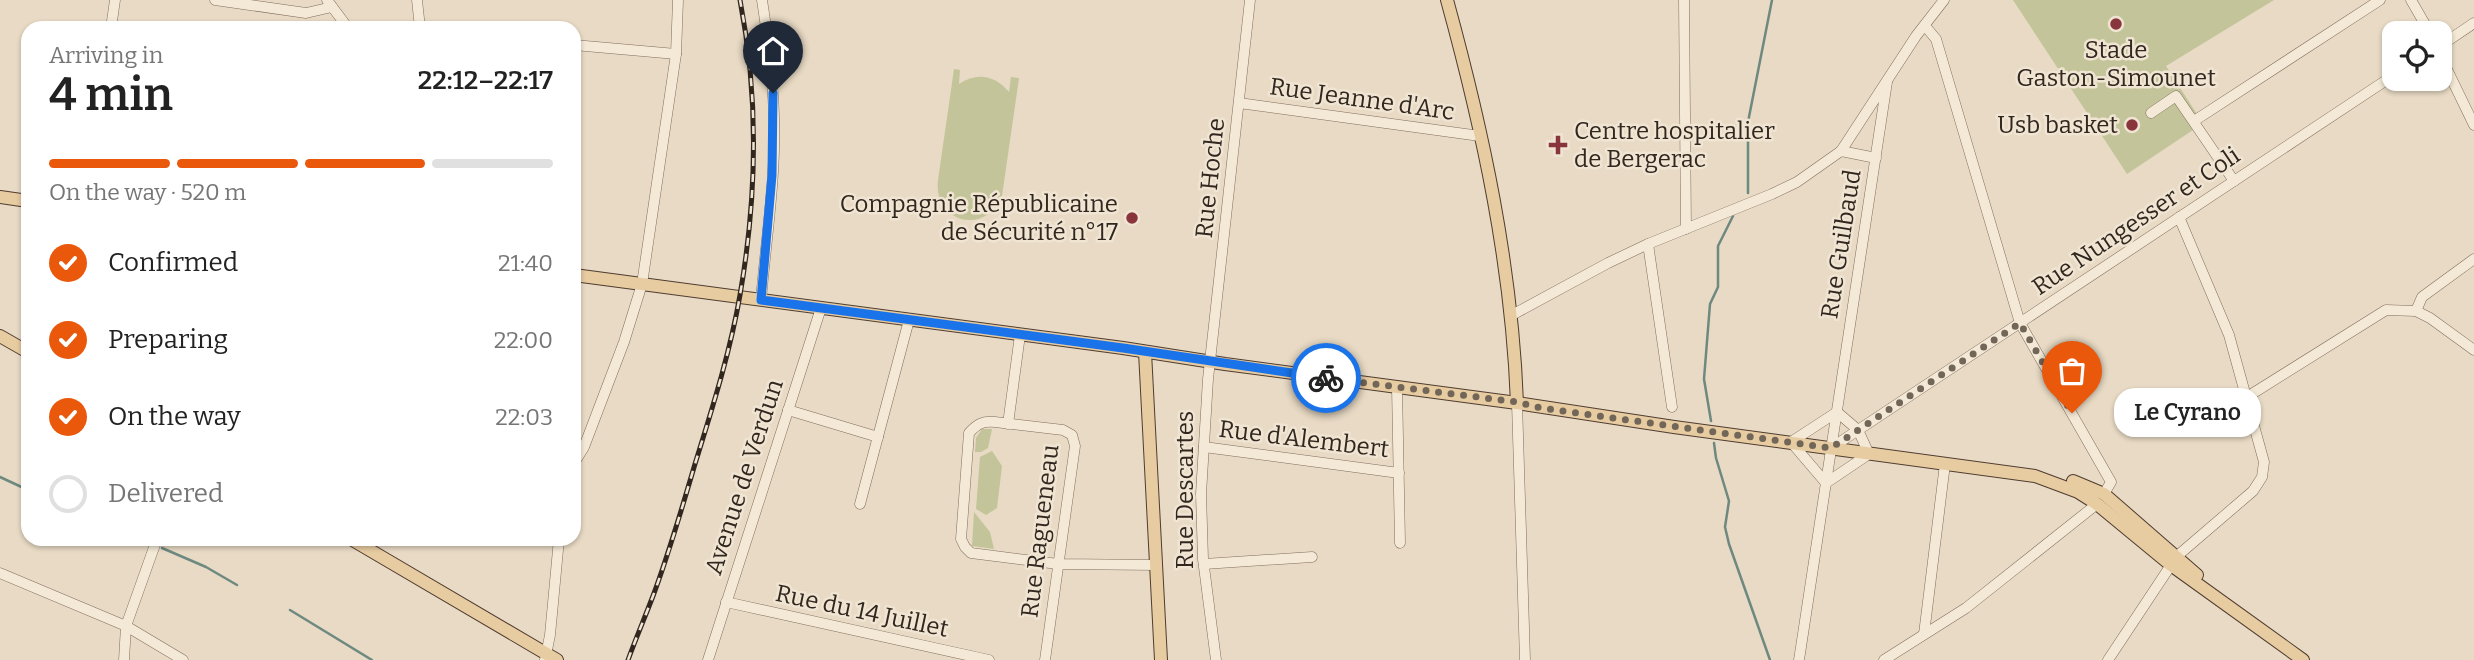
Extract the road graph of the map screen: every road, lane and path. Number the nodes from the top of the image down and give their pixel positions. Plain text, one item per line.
1 (115, 0) edge
2 (215, 0) edge
3 (417, 0) edge
4 (678, 0) edge
5 (762, 0) edge
6 (1250, 0) edge
7 (1447, 0) edge
8 (1684, 0) edge
9 (1944, 0) edge
10 (2380, 0) edge
11 (2411, 0) edge
12 (329, 3) edge
13 (112, 21) edge
14 (343, 21) edge
15 (418, 21) edge
16 (2423, 21) edge
17 (2474, 23) edge
18 (1925, 26) junction
19 (2452, 38) edge
20 (581, 46) edge
21 (676, 54) junction
22 (2452, 80) edge
23 (1887, 82) junction
24 (2382, 83) edge
25 (1239, 103) junction
26 (2151, 113) dead end
27 (2194, 121) junction
28 (2474, 125) edge
29 (1480, 136) junction
30 (1840, 151) junction
31 (1876, 158) junction
32 (2234, 181) junction
33 (0, 197) edge
34 (21, 200) edge
35 (2179, 217) junction
36 (1686, 229) junction
37 (1648, 244) junction
38 (2474, 259) edge
39 (581, 276) edge
40 (642, 284) junction
41 (761, 300) junction
42 (821, 308) junction
43 (2416, 311) junction
44 (1512, 315) junction
45 (909, 320) junction
46 (2020, 323) junction
47 (1020, 335) junction
48 (0, 336) edge
49 (21, 348) edge
50 (2474, 350) edge
51 (1146, 352) junction
52 (1211, 361) junction
53 (1397, 387) junction
54 (2247, 397) junction
55 (1517, 402) junction
56 (1672, 407) dead end
57 (788, 410) junction
58 (1837, 412) junction
59 (1008, 424) junction
60 (1858, 430) junction
61 (878, 437) junction
62 (1791, 442) junction
63 (1204, 447) junction
64 (1831, 448) junction
65 (581, 452) edge
66 (1869, 454) junction
67 (1945, 464) junction
68 (1399, 472) junction
69 (1825, 482) junction
70 (2100, 499) junction
71 (860, 504) dead end
72 (1400, 543) dead end
73 (155, 546) edge
74 (364, 546) edge
75 (558, 546) edge
76 (1312, 557) dead end
77 (2174, 561) junction
78 (1058, 564) junction
79 (1204, 564) junction
80 (1157, 565) junction
81 (0, 573) edge
82 (726, 603) junction
83 (126, 626) junction
84 (1924, 634) junction
85 (958, 657) edge
86 (549, 658) edge
87 (124, 660) edge
88 (183, 660) edge
89 (708, 660) edge
90 (989, 660) edge
91 (1045, 660) edge
92 (1161, 660) edge
93 (1216, 660) edge
94 (1525, 660) edge
95 (1799, 660) edge
96 (1884, 660) edge
97 (2108, 660) edge
98 (2303, 660) edge

1 - 13 street
2 - 12 street
3 - 15 street
4 - 21 street
5 - 41 street
6 - 25 street, Rue Hoche
7 - 29 main road
8 - 36 street
9 - 18 street
10 - 27 street
11 - 16 street
12 - 14 street
17 - 19 street
18 - 23 street
18 - 46 street
20 - 21 street
21 - 40 street
22 - 28 street
23 - 30 street
23 - 31 street, Rue Guilbaud
24 - 32 street, Rue Nungesser et Coli
25 - 29 street, Rue Jeanne d'Arc
25 - 52 street, Rue Hoche
26 - 27 street
27 - 32 street
29 - 44 main road
30 - 31 street
30 - 36 street
31 - 58 street, Rue Guilbaud
32 - 35 street, Rue Nungesser et Coli
33 - 34 main road
35 - 46 street, Rue Nungesser et Coli
35 - 54 street
36 - 37 street
37 - 44 street
37 - 56 street
38 - 43 street
39 - 40 main road
40 - 41 main road
40 - 65 street
41 - 42 main road
42 - 45 main road
42 - 57 street, Avenue de Verdun
43 - 50 street
43 - 54 street
44 - 55 main road
45 - 47 main road
45 - 61 street
46 - 60 street, Rue Nungesser et Coli
46 - 70 street
47 - 51 main road
47 - 59 street, Rue Ragueneau
48 - 49 main road
51 - 52 main road
51 - 80 main road
52 - 53 main road
52 - 63 street, Rue Descartes
53 - 55 main road
53 - 68 street
54 - 77 street
55 - 62 main road
55 - 94 street
57 - 61 street
57 - 82 street, Avenue de Verdun
58 - 60 street
58 - 62 street
58 - 64 street, Rue Guilbaud
59 - 78 street, Rue Ragueneau
59 - 78 street
60 - 64 street, Rue Nungesser et Coli
60 - 66 street
61 - 71 street
62 - 64 main road
62 - 69 street
63 - 68 street, Rue d'Alembert
63 - 79 street, Rue Descartes
64 - 66 main road
64 - 69 street, Rue Guilbaud
66 - 67 main road
66 - 69 street
67 - 70 main road
67 - 84 street
68 - 72 street
69 - 95 street, Rue Guilbaud
70 - 77 main road
70 - 84 street
73 - 83 street
74 - 86 main road
75 - 86 street
76 - 79 street
77 - 97 street
77 - 98 main road
78 - 80 street
78 - 91 street, Rue Ragueneau
79 - 93 street, Rue Descartes
80 - 92 main road
81 - 83 street
82 - 85 street, Rue du 14 Juillet
82 - 89 street, Avenue de Verdun
83 - 87 street
83 - 88 street
84 - 96 street
85 - 90 street, Rue du 14 Juillet

